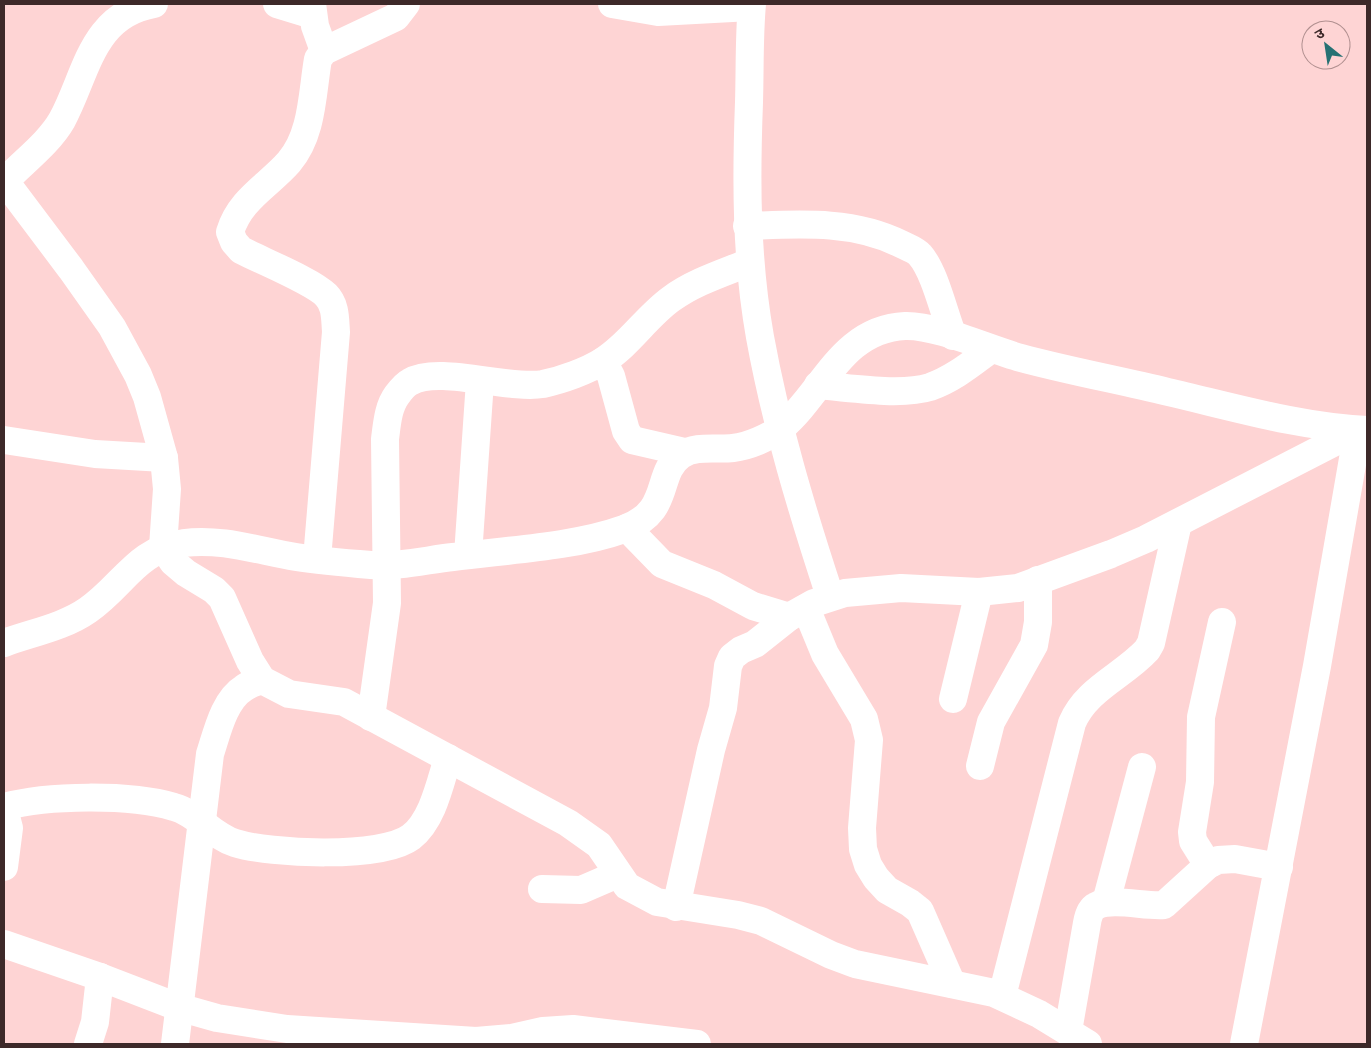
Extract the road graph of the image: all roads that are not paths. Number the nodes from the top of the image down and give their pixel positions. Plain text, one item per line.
1 (154, 4) edge
2 (277, 4) edge
3 (406, 4) edge
4 (612, 4) edge
5 (751, 6) edge
6 (313, 10) edge
7 (324, 51) junction
8 (4, 181) edge
9 (747, 226) junction
10 (750, 262) junction
11 (953, 336) junction
12 (990, 350) junction
13 (602, 361) junction
14 (480, 380) junction
15 (818, 385) junction
16 (780, 428) junction
17 (1363, 430) edge
18 (4, 440) edge
19 (684, 452) junction
20 (164, 458) junction
21 (1178, 523) junction
22 (628, 528) junction
23 (164, 547) junction
24 (468, 555) junction
25 (317, 559) junction
26 (388, 565) junction
27 (1038, 580) junction
28 (979, 592) junction
29 (808, 607) junction
30 (1222, 622) dead end
31 (4, 643) edge
32 (262, 680) junction
33 (953, 700) dead end
34 (370, 717) junction
35 (448, 758) junction
36 (980, 766) dead end
37 (1142, 767) dead end
38 (4, 808) edge
39 (200, 822) junction
40 (1208, 865) junction
41 (4, 867) edge
42 (1279, 867) junction
43 (618, 874) junction
44 (542, 889) dead end
45 (1106, 902) junction
46 (676, 907) junction
47 (4, 944) edge
48 (100, 977) junction
49 (952, 984) junction
50 (1002, 996) junction
51 (178, 1007) junction
52 (295, 1037) edge
53 (1078, 1038) edge
54 (88, 1044) edge
55 (175, 1044) edge
56 (697, 1044) edge
57 (1244, 1044) edge

1 - 8 street
2 - 6 street
3 - 7 street
4 - 5 street
5 - 9 street
6 - 7 street
7 - 25 street
8 - 20 street
9 - 10 street
9 - 11 street
10 - 13 street
10 - 16 street
11 - 12 street
11 - 15 street
12 - 15 street
12 - 17 street
13 - 14 street
13 - 19 street
14 - 24 street
14 - 26 street
15 - 16 street
16 - 19 street
16 - 29 street
17 - 21 street
17 - 42 street
18 - 20 street
19 - 22 street
20 - 23 street
21 - 27 street
21 - 50 street
22 - 24 street
22 - 29 street
23 - 25 street
23 - 31 street
23 - 32 street
24 - 26 street
25 - 26 street
26 - 34 street
27 - 28 street
27 - 36 street
28 - 29 street
28 - 33 street
29 - 46 street
29 - 49 street
30 - 40 street
32 - 34 street
32 - 39 street
34 - 35 street
35 - 39 street
35 - 43 street
37 - 45 street
38 - 39 street
38 - 41 street
39 - 51 street
40 - 42 street
40 - 45 street
42 - 57 street
43 - 44 street
43 - 46 street
45 - 53 street
46 - 49 street
47 - 48 street
48 - 51 street
48 - 54 street
49 - 50 street
50 - 53 street
51 - 52 street
51 - 55 street
52 - 56 street

